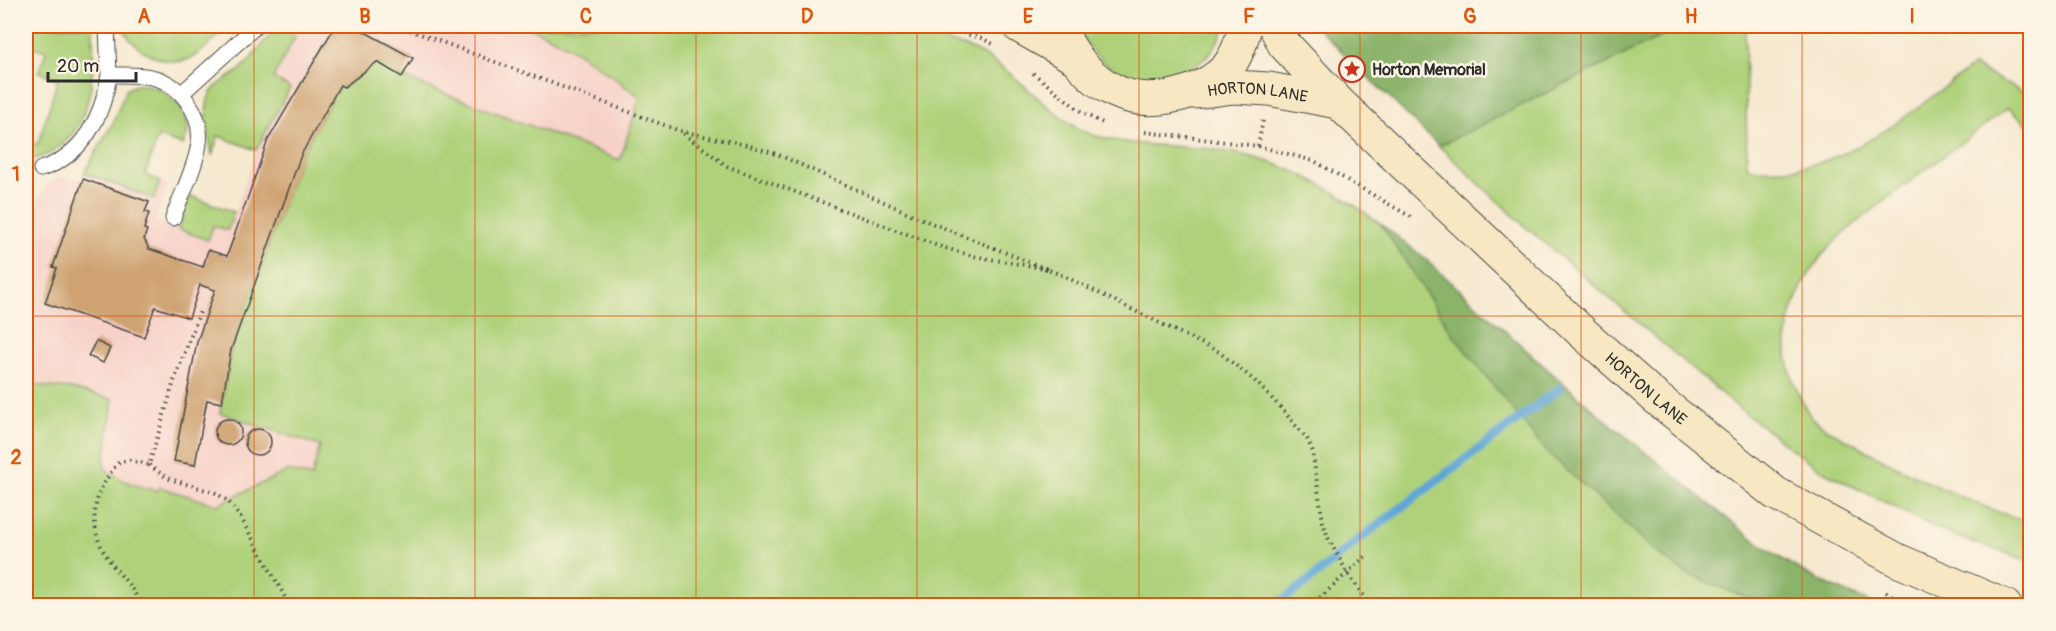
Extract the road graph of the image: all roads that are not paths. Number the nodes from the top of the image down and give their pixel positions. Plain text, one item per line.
1 (107, 26) edge
2 (256, 26) edge
3 (1019, 26) edge
4 (1059, 26) edge
5 (1245, 26) edge
6 (1275, 26) edge
7 (1077, 59) junction
8 (109, 75) junction
9 (181, 94) junction
10 (1177, 94) junction
11 (1338, 102) junction
12 (41, 169) dead end
13 (172, 218) dead end
14 (2006, 606) edge

1 - 8 lane
2 - 9 lane
3 - 7 street
4 - 7 street
5 - 10 street
6 - 11 street, HORTON LANE
7 - 10 street
8 - 9 lane
8 - 12 lane
9 - 13 lane
10 - 11 street, HORTON LANE
11 - 14 street, HORTON LANE

